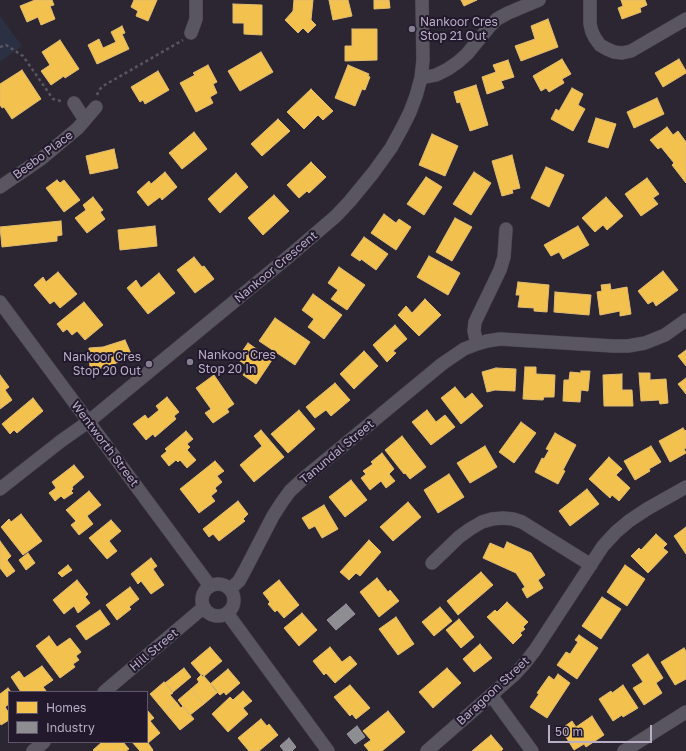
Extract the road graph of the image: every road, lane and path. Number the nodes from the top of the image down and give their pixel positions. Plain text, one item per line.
1 (196, 0) edge
2 (422, 0) edge
3 (539, 0) edge
4 (590, 0) edge
5 (686, 19) edge
6 (190, 33) joint
7 (0, 47) edge
8 (421, 78) junction
9 (74, 103) joint
10 (96, 107) joint
11 (85, 120) junction
12 (0, 187) edge
13 (506, 229) dead end
14 (0, 302) edge
15 (686, 320) edge
16 (477, 344) junction
17 (88, 422) junction
18 (686, 487) edge
19 (0, 489) edge
20 (432, 563) dead end
21 (591, 565) junction
22 (210, 586) junction
23 (230, 589) junction
24 (204, 607) junction
25 (227, 613) junction
26 (105, 691) edge
27 (491, 695) junction
28 (686, 712) edge
29 (43, 743) edge
30 (34, 751) edge
31 (328, 751) edge
32 (428, 751) edge
33 (532, 751) edge
34 (624, 751) edge

1 - 6 street
2 - 8 street, Nankoor Crescent
3 - 8 street
4 - 5 street
6 - 10 path
7 - 9 path
8 - 17 street, Nankoor Crescent
9 - 11 street
10 - 11 street, Beebo Place
11 - 12 street, Beebo Place
13 - 16 street
14 - 17 street, Wentworth Street
15 - 16 street, Tanundal Street
16 - 23 street, Tanundal Street
17 - 19 street, Nankoor Crescent
17 - 22 street, Wentworth Street
18 - 21 street, Baragoon Street
20 - 21 street
21 - 27 street, Baragoon Street
22 - 23 street
22 - 24 street
23 - 25 street
24 - 25 street
24 - 26 street, Hill Street
25 - 31 street
27 - 32 street, Baragoon Street
27 - 33 street
28 - 34 street
29 - 30 street

